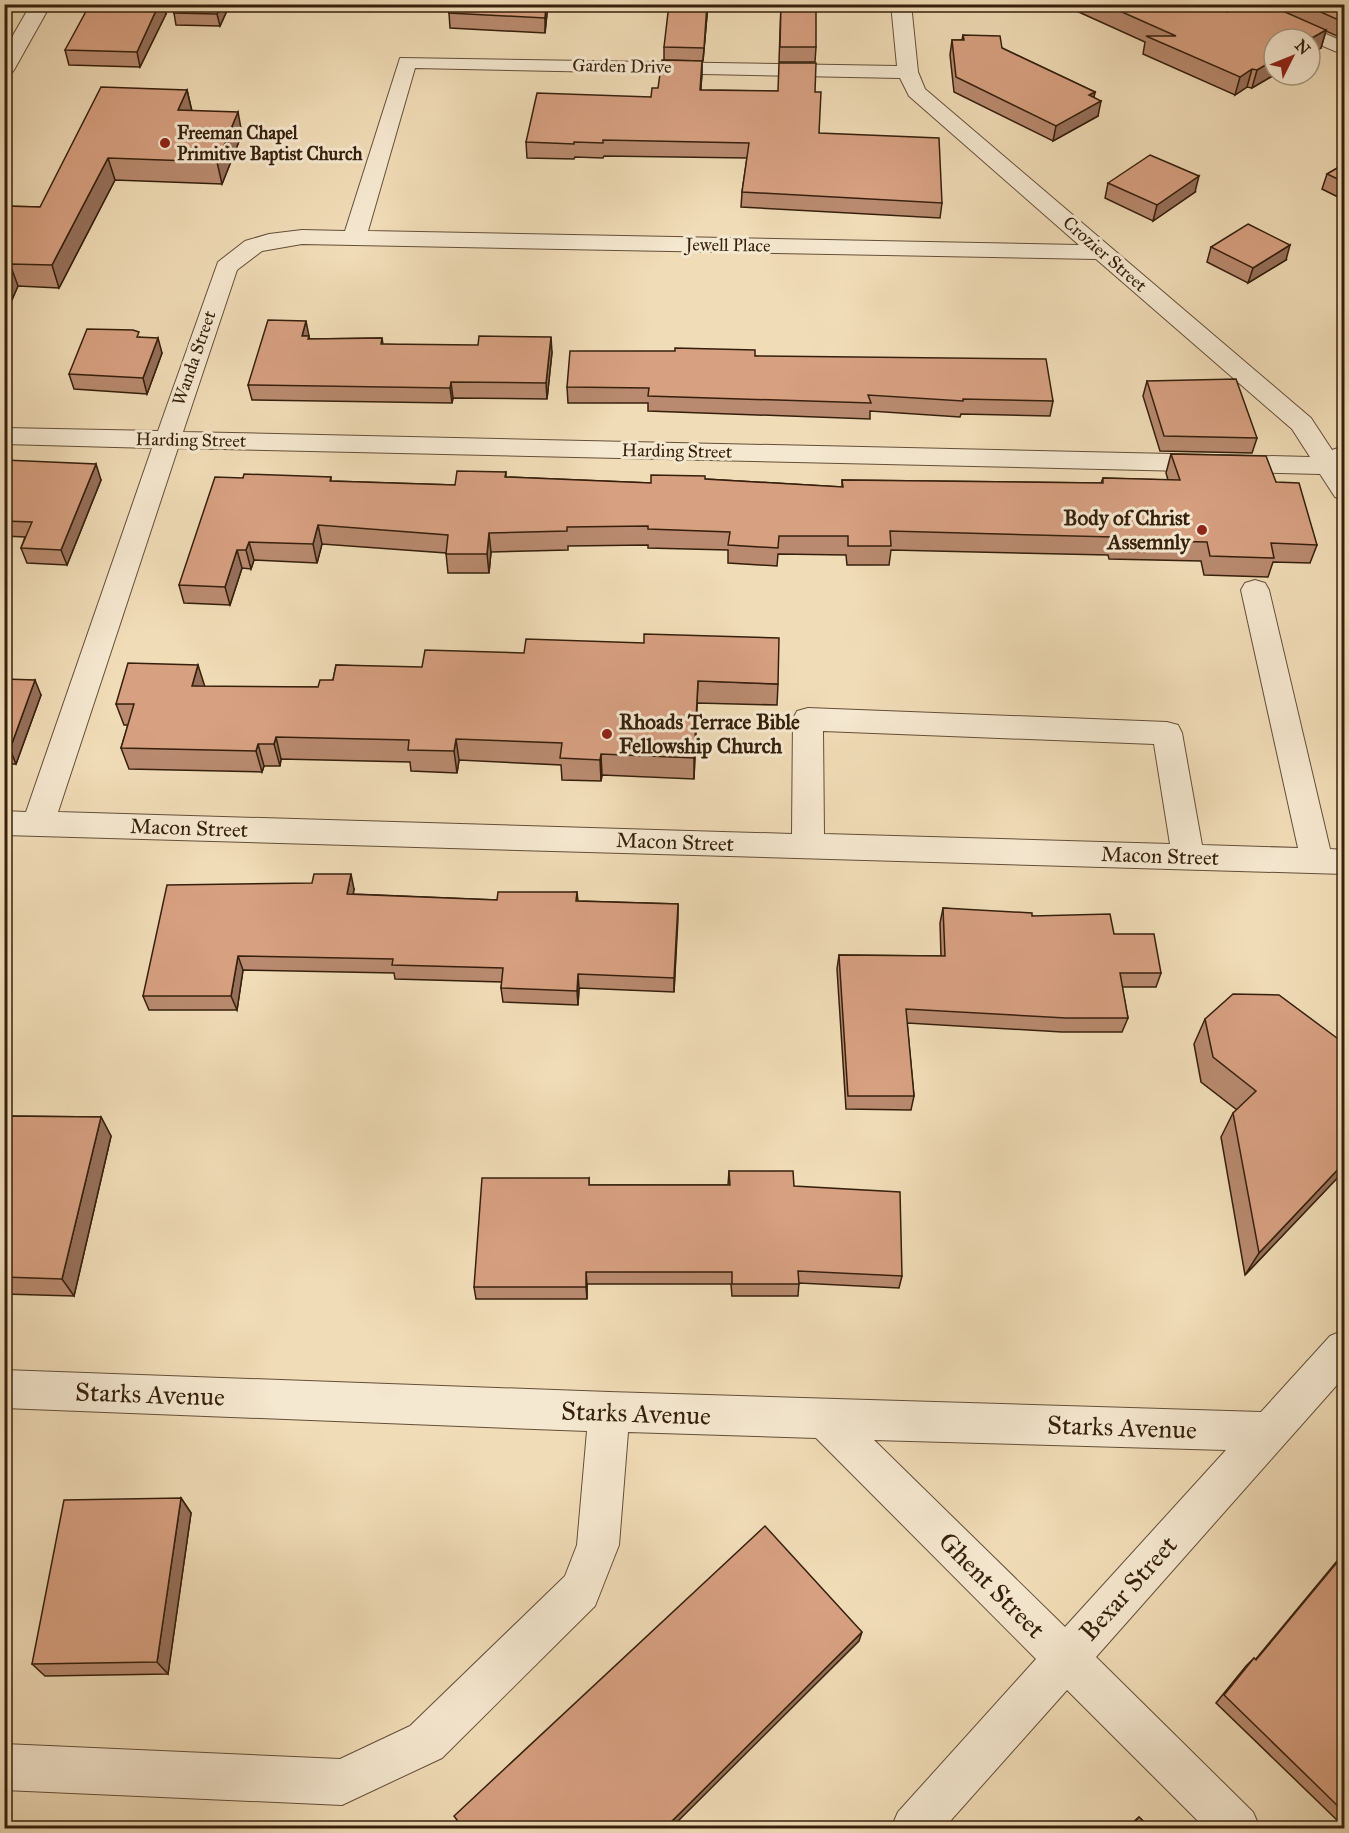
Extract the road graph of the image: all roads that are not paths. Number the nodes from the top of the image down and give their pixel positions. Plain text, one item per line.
1 (40, 4) edge
2 (901, 4) edge
3 (1241, 4) edge
4 (1344, 49) edge
5 (4, 70) edge
6 (908, 72) junction
7 (354, 238) junction
8 (1103, 252) junction
9 (4, 435) edge
10 (166, 439) junction
11 (1336, 460) edge
12 (1344, 491) edge
13 (1255, 590) dead end
14 (4, 823) edge
15 (38, 824) junction
16 (808, 845) junction
17 (1188, 856) junction
18 (1331, 861) edge
19 (1344, 1349) edge
20 (4, 1389) edge
21 (609, 1412) junction
22 (824, 1418) junction
23 (1268, 1432) junction
24 (1065, 1658) junction
25 (4, 1767) edge
26 (914, 1828) edge
27 (1237, 1828) edge

1 - 5 street
2 - 6 street, Crozier Street
3 - 4 street
6 - 7 street, Garden Drive
6 - 8 street, Crozier Street
7 - 8 street, Jewell Place
7 - 10 street, Wanda Street
8 - 11 street, Crozier Street
9 - 10 street, Harding Street
10 - 11 street, Harding Street
10 - 15 street, Wanda Street
11 - 12 street, Crozier Street
13 - 18 street
14 - 15 street, Macon Street
15 - 16 street, Macon Street
16 - 17 street, Macon Street
16 - 17 street
17 - 18 street, Macon Street
19 - 23 street, Bexar Street
20 - 21 street, Starks Avenue
21 - 22 street, Starks Avenue
21 - 25 street
22 - 23 street, Starks Avenue
22 - 24 street, Ghent Street
23 - 24 street, Bexar Street
24 - 26 street, Bexar Street
24 - 27 street, Ghent Street

